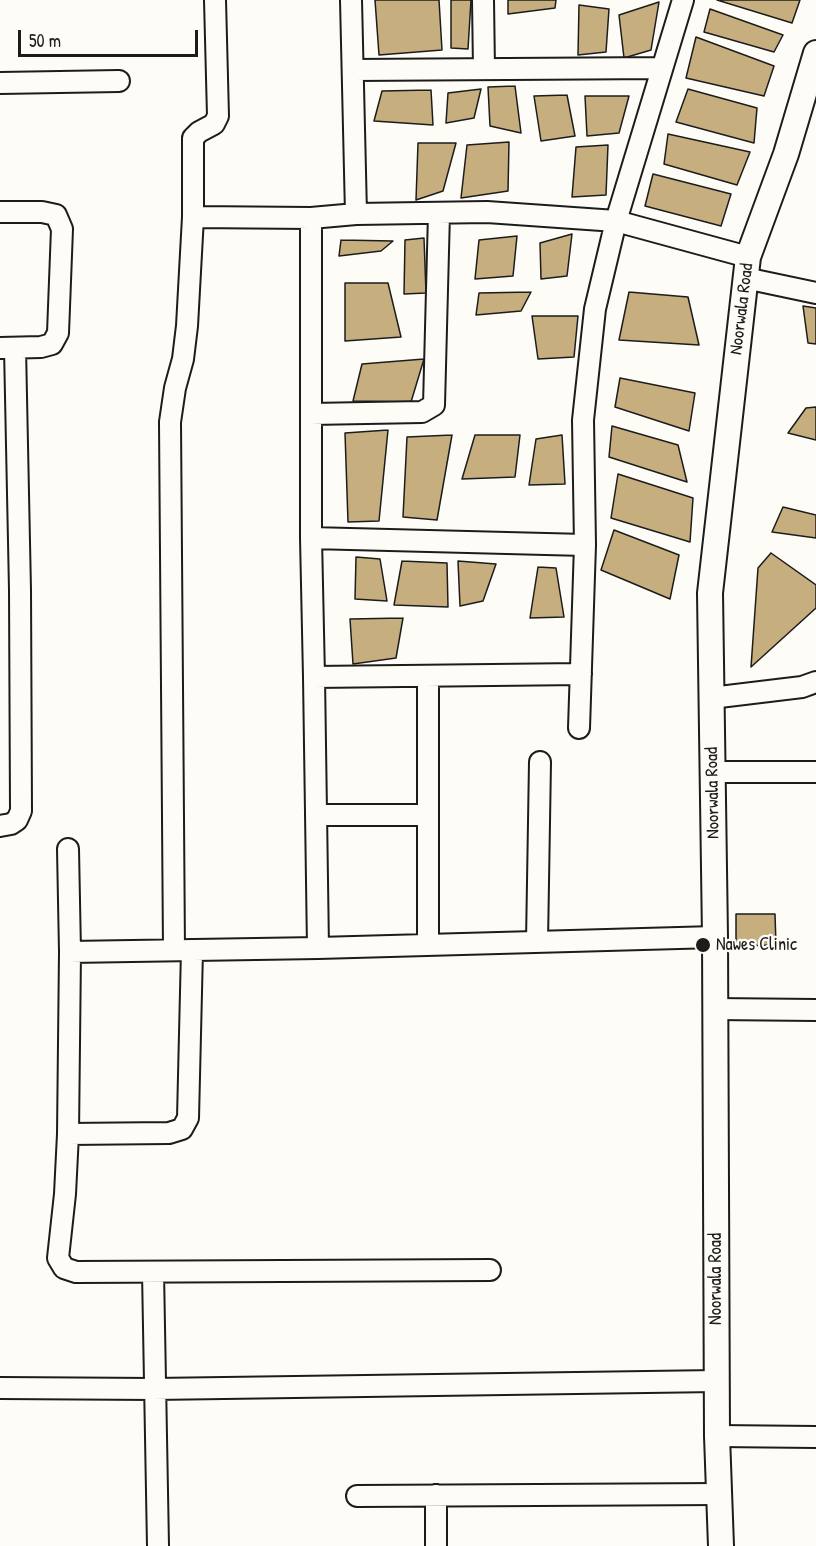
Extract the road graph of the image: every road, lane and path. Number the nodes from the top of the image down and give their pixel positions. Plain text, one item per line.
1 (216, 0) edge
2 (351, 0) edge
3 (483, 0) edge
4 (683, 0) edge
5 (816, 53) edge
6 (662, 68) junction
7 (483, 69) junction
8 (353, 70) junction
9 (119, 81) dead end
10 (0, 83) edge
11 (0, 212) edge
12 (439, 213) junction
13 (356, 214) junction
14 (193, 217) junction
15 (311, 218) junction
16 (616, 221) junction
17 (747, 267) junction
18 (816, 293) edge
19 (7, 348) edge
20 (311, 414) junction
21 (311, 538) junction
22 (585, 545) junction
23 (581, 674) junction
24 (428, 676) junction
25 (314, 677) junction
26 (816, 682) edge
27 (711, 698) junction
28 (579, 728) dead end
29 (540, 762) dead end
30 (712, 772) junction
31 (816, 772) edge
32 (316, 815) junction
33 (428, 815) junction
34 (0, 826) edge
35 (68, 849) dead end
36 (714, 936) junction
37 (537, 942) junction
38 (428, 945) junction
39 (318, 948) junction
40 (183, 950) junction
41 (70, 952) junction
42 (714, 1009) junction
43 (816, 1010) edge
44 (68, 1134) junction
45 (490, 1270) dead end
46 (153, 1272) junction
47 (717, 1381) junction
48 (0, 1388) edge
49 (154, 1389) junction
50 (717, 1436) junction
51 (816, 1437) edge
52 (719, 1494) junction
53 (436, 1495) junction
54 (357, 1496) dead end
55 (158, 1546) edge
56 (436, 1546) edge
57 (721, 1546) edge

1 - 14 street
2 - 8 street
3 - 7 street
4 - 6 street
5 - 17 street, Noorwala Road
6 - 7 street
6 - 16 street
7 - 8 street
8 - 13 street
9 - 10 street
11 - 19 street
12 - 13 street
12 - 16 street
12 - 20 street
13 - 15 street
14 - 15 street
14 - 40 street
15 - 20 street
16 - 17 street
16 - 22 street
17 - 18 street
17 - 27 street, Noorwala Road
19 - 34 street
20 - 21 street
21 - 22 street
21 - 25 street
22 - 23 street
23 - 24 street
23 - 28 street
24 - 25 street
24 - 33 street
25 - 32 street
26 - 27 street
27 - 30 street, Noorwala Road
29 - 37 street
30 - 31 street
30 - 36 street, Noorwala Road
32 - 33 street
32 - 39 street
33 - 38 street
35 - 41 street
36 - 37 street
36 - 42 street, Noorwala Road
37 - 38 street
38 - 39 street
39 - 40 street
40 - 41 street
40 - 44 street
41 - 44 street
42 - 43 street
42 - 47 street, Noorwala Road
44 - 46 street
45 - 46 street
46 - 49 street
47 - 49 street
47 - 50 street, Noorwala Road
48 - 49 street
49 - 55 street
50 - 51 street
50 - 52 street, Noorwala Road
52 - 53 street
52 - 57 street, Noorwala Road
53 - 54 street
53 - 56 street

